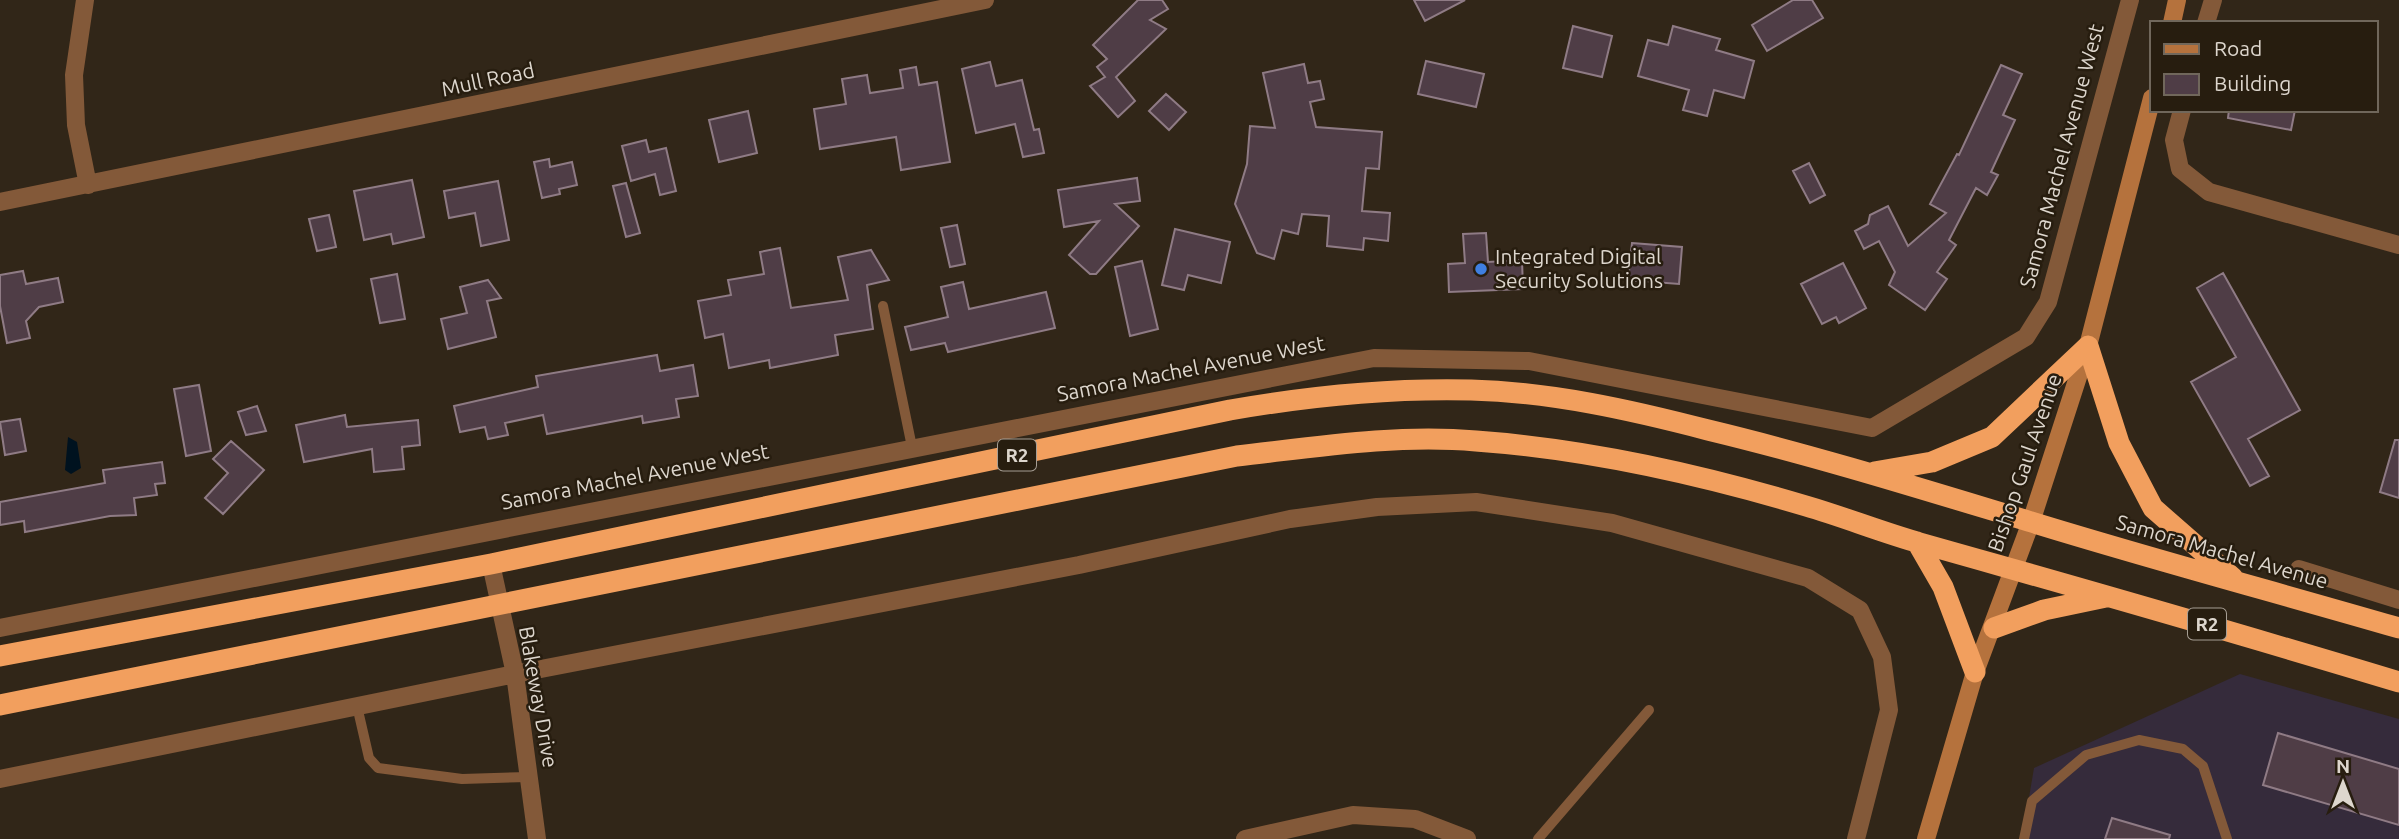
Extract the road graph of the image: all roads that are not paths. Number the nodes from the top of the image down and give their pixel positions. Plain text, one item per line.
1 (85, 0) edge
2 (985, 0) edge
3 (2130, 0) edge
4 (2178, 0) edge
5 (2213, 0) edge
6 (2173, 21) edge
7 (2207, 21) edge
8 (2150, 106) edge
9 (2181, 112) edge
10 (88, 185) junction
11 (0, 202) edge
12 (2399, 246) edge
13 (883, 306) dead end
14 (2088, 346) junction
15 (912, 447) junction
16 (1870, 472) junction
17 (2031, 522) junction
18 (1917, 542) junction
19 (491, 564) junction
20 (2014, 569) junction
21 (2300, 569) dead end
22 (2240, 583) junction
23 (2111, 596) junction
24 (2399, 600) edge
25 (498, 607) junction
26 (0, 628) edge
27 (1994, 628) junction
28 (2399, 628) edge
29 (0, 656) edge
30 (1975, 672) junction
31 (515, 674) junction
32 (2399, 682) edge
33 (0, 705) edge
34 (357, 706) junction
35 (1649, 710) dead end
36 (528, 777) junction
37 (0, 779) edge
38 (537, 839) edge
39 (1245, 839) edge
40 (1467, 839) edge
41 (1538, 839) edge
42 (1856, 839) edge
43 (1926, 839) edge
44 (2024, 839) edge
45 (2227, 839) edge

1 - 10 street
2 - 10 street, Mull Road
3 - 15 street, Samora Machel Avenue West
4 - 6 main road
5 - 7 street
8 - 14 main road, Bishop Gaul Avenue
9 - 12 street
10 - 11 street, Mull Road
13 - 15 lane
14 - 16 highway
14 - 17 main road, Bishop Gaul Avenue
14 - 22 highway
15 - 26 street, Samora Machel Avenue West
16 - 17 highway, R2
16 - 19 highway, R2
17 - 20 main road, Bishop Gaul Avenue
17 - 22 highway, Samora Machel Avenue / R2
18 - 20 highway, R2
18 - 25 highway, R2
18 - 30 highway
19 - 25 street, Blakeway Drive
19 - 29 highway, R2
20 - 23 highway, R2
20 - 27 main road, Bishop Gaul Avenue
21 - 24 street
22 - 28 highway, Samora Machel Avenue / R2
23 - 27 highway
23 - 32 highway, R2
25 - 31 street, Blakeway Drive
25 - 33 highway, R2
27 - 30 main road, Bishop Gaul Avenue
30 - 43 main road, Bishop Gaul Avenue
31 - 34 street
31 - 36 street, Blakeway Drive
31 - 42 street
34 - 36 lane
34 - 37 street
35 - 41 lane
36 - 38 street, Blakeway Drive
39 - 40 street
44 - 45 lane

